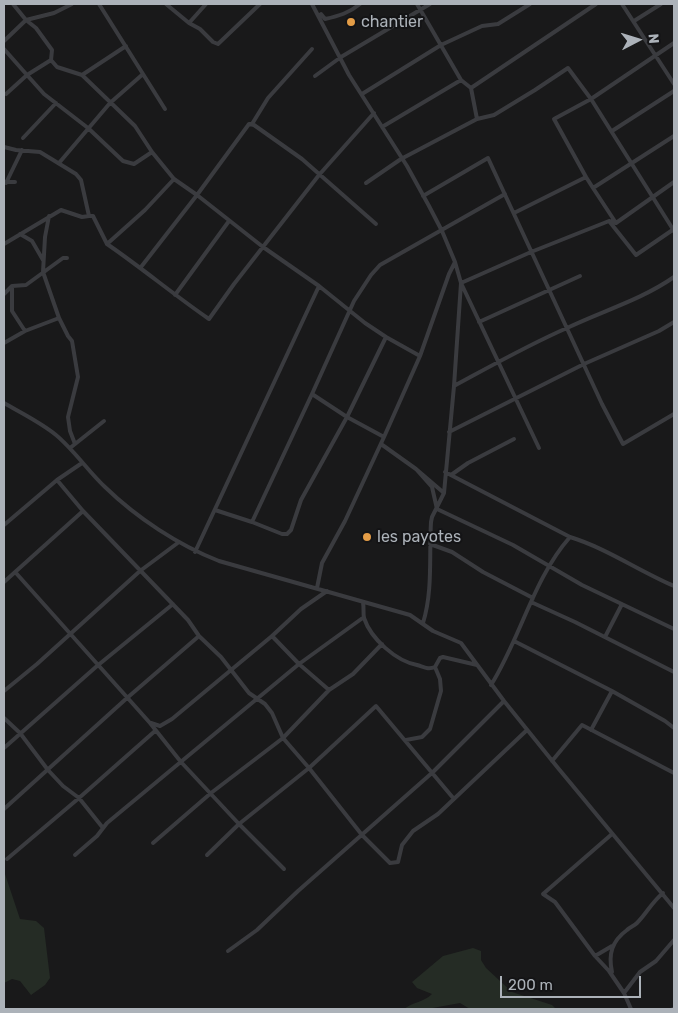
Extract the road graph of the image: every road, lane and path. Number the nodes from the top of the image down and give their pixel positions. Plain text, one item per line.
1 (13, 4) edge
2 (72, 4) edge
3 (99, 4) edge
4 (166, 4) edge
5 (206, 4) edge
6 (260, 4) edge
7 (312, 4) edge
8 (360, 4) edge
9 (417, 4) edge
10 (430, 4) edge
11 (530, 4) edge
12 (596, 4) edge
13 (622, 4) edge
14 (661, 4) edge
15 (316, 8) junction
16 (421, 9) junction
17 (26, 20) junction
18 (634, 21) junction
19 (188, 23) junction
20 (4, 41) edge
21 (674, 43) edge
22 (441, 45) junction
23 (126, 46) junction
24 (4, 49) edge
25 (312, 49) dead end
26 (656, 55) junction
27 (341, 58) junction
28 (51, 60) junction
29 (143, 74) junction
30 (27, 75) junction
31 (82, 75) junction
32 (315, 76) dead end
33 (461, 80) junction
34 (674, 84) edge
35 (470, 88) junction
36 (674, 91) edge
37 (6, 94) dead end
38 (362, 94) junction
39 (591, 99) junction
40 (56, 103) junction
41 (110, 103) junction
42 (165, 109) dead end
43 (374, 113) junction
44 (477, 119) junction
45 (252, 124) junction
46 (382, 127) junction
47 (88, 128) junction
48 (612, 131) junction
49 (674, 136) edge
50 (23, 138) dead end
51 (4, 146) edge
52 (22, 150) junction
53 (152, 152) junction
54 (401, 159) junction
55 (59, 163) junction
56 (630, 163) junction
57 (319, 174) junction
58 (586, 177) junction
59 (174, 179) junction
60 (5, 182) edge
61 (15, 182) dead end
62 (674, 182) edge
63 (366, 184) dead end
64 (593, 188) junction
65 (505, 194) junction
66 (197, 195) junction
67 (423, 196) junction
68 (652, 197) junction
69 (514, 214) junction
70 (49, 216) junction
71 (89, 216) junction
72 (230, 221) junction
73 (609, 221) junction
74 (616, 222) junction
75 (376, 224) dead end
76 (674, 230) edge
77 (442, 231) junction
78 (20, 234) junction
79 (4, 244) edge
80 (107, 244) junction
81 (263, 247) junction
82 (531, 252) junction
83 (66, 258) dead end
84 (43, 260) junction
85 (455, 262) junction
86 (141, 267) junction
87 (43, 272) junction
88 (580, 276) dead end
89 (674, 277) edge
90 (461, 283) junction
91 (12, 286) junction
92 (319, 286) junction
93 (550, 289) junction
94 (4, 294) edge
95 (175, 295) junction
96 (350, 312) junction
97 (59, 318) junction
98 (479, 322) junction
99 (674, 322) edge
100 (566, 328) junction
101 (24, 331) junction
102 (386, 337) junction
103 (4, 343) edge
104 (420, 356) junction
105 (498, 362) junction
106 (584, 364) junction
107 (454, 386) junction
108 (312, 394) junction
109 (516, 398) junction
110 (4, 403) edge
111 (674, 414) edge
112 (347, 417) junction
113 (104, 421) dead end
114 (449, 432) junction
115 (384, 437) junction
116 (514, 440) dead end
117 (76, 444) junction
118 (380, 444) junction
119 (70, 448) junction
120 (539, 448) dead end
121 (82, 463) junction
122 (416, 469) junction
123 (445, 472) junction
124 (451, 475) junction
125 (57, 480) junction
126 (444, 492) junction
127 (437, 509) junction
128 (215, 510) junction
129 (83, 511) junction
130 (252, 522) junction
131 (4, 525) edge
132 (570, 536) junction
133 (180, 542) junction
134 (430, 544) junction
135 (195, 552) junction
136 (550, 566) junction
137 (140, 571) junction
138 (16, 573) junction
139 (4, 582) edge
140 (674, 586) edge
141 (317, 588) junction
142 (327, 591) junction
143 (532, 600) junction
144 (363, 602) junction
145 (173, 604) junction
146 (622, 604) junction
147 (364, 617) junction
148 (423, 624) junction
149 (674, 629) edge
150 (70, 634) junction
151 (200, 636) junction
152 (272, 636) junction
153 (606, 637) junction
154 (514, 641) junction
155 (382, 644) junction
156 (299, 664) junction
157 (477, 665) junction
158 (97, 666) junction
159 (435, 667) junction
160 (231, 671) junction
161 (674, 672) edge
162 (492, 684) junction
163 (4, 690) edge
164 (328, 690) junction
165 (612, 691) junction
166 (127, 698) junction
167 (258, 698) junction
168 (504, 701) junction
169 (4, 718) edge
170 (150, 723) junction
171 (674, 728) edge
172 (527, 730) junction
173 (591, 730) junction
174 (155, 731) junction
175 (20, 733) junction
176 (283, 738) junction
177 (406, 740) junction
178 (4, 748) edge
179 (552, 761) junction
180 (180, 762) junction
181 (309, 768) junction
182 (48, 770) junction
183 (433, 772) junction
184 (674, 773) edge
185 (211, 793) junction
186 (79, 798) junction
187 (454, 799) junction
188 (4, 809) edge
189 (239, 824) junction
190 (103, 828) junction
191 (612, 834) junction
192 (362, 835) junction
193 (153, 843) dead end
194 (75, 855) dead end
195 (206, 855) dead end
196 (6, 859) dead end
197 (284, 868) dead end
198 (663, 894) junction
199 (674, 908) edge
200 (674, 940) edge
201 (612, 946) junction
202 (228, 951) dead end
203 (595, 956) junction
204 (614, 978) junction
205 (624, 993) junction
206 (631, 1009) edge

1 - 17 street
2 - 17 street
3 - 23 street
4 - 19 street
5 - 19 street
6 - 19 street
7 - 15 street
8 - 15 street
9 - 16 street
10 - 16 street
11 - 22 street
12 - 35 street
13 - 18 street
14 - 18 street
15 - 27 street
16 - 22 street
16 - 27 street
17 - 20 street
17 - 28 street
18 - 26 street
21 - 26 street
22 - 33 street
22 - 38 street
23 - 29 street
23 - 31 street
24 - 30 street
25 - 45 street
26 - 34 street
26 - 39 street
27 - 32 street
27 - 38 street
28 - 30 street
28 - 31 street
29 - 41 street
29 - 42 street
30 - 37 street
30 - 40 street
31 - 41 street
33 - 35 street
33 - 46 street
35 - 44 street
36 - 48 street
38 - 43 street
39 - 44 street
39 - 48 street
39 - 58 street
40 - 47 street
40 - 50 street
41 - 47 street
41 - 53 street
43 - 46 street
43 - 57 street
44 - 54 street
45 - 57 street
45 - 66 street
46 - 54 street
47 - 53 street
47 - 55 street
48 - 56 street
49 - 56 street
51 - 52 street
52 - 55 street
52 - 60 street
53 - 59 street
54 - 63 street
54 - 67 street
55 - 71 street
56 - 64 street
56 - 68 street
57 - 75 street
57 - 81 street
58 - 64 street
58 - 69 street
59 - 66 street
59 - 80 street
60 - 61 street
62 - 68 street
64 - 74 street
65 - 67 street
65 - 69 street
65 - 77 street
66 - 72 street
66 - 86 street
67 - 77 street
68 - 74 street
68 - 76 street
69 - 82 street
70 - 71 street
70 - 78 street
70 - 84 street
71 - 80 street
72 - 81 street
72 - 95 street
73 - 74 street
73 - 76 street
73 - 82 street
77 - 85 street
77 - 96 street
78 - 79 street
78 - 84 street
80 - 86 street
81 - 92 street
81 - 95 street
82 - 90 street
82 - 93 street
83 - 87 street
84 - 87 street
85 - 90 street
85 - 104 street
86 - 95 street
87 - 91 street
87 - 97 street
88 - 93 street
89 - 100 street
90 - 98 street
90 - 107 street
91 - 94 street
91 - 101 street
92 - 96 street
92 - 128 street
93 - 98 street
93 - 100 street
96 - 102 street
96 - 108 street
97 - 101 street
97 - 117 street
98 - 105 street
99 - 106 street
100 - 105 street
100 - 106 street
101 - 103 street
102 - 104 street
102 - 112 street
104 - 115 street
105 - 107 street
105 - 109 street
106 - 109 street
106 - 111 street
107 - 114 street
108 - 112 street
108 - 130 street
109 - 114 street
109 - 120 street
110 - 119 street
112 - 115 street
112 - 130 street
113 - 117 street
114 - 123 street
115 - 118 street
116 - 124 street
117 - 119 street
118 - 122 street
118 - 141 street
119 - 121 street
121 - 125 street
121 - 133 street
122 - 126 street
122 - 127 street
123 - 124 street
123 - 126 street
124 - 132 street
125 - 129 street
125 - 131 street
126 - 127 street
127 - 134 street
127 - 136 street
128 - 130 street
128 - 135 street
129 - 137 street
129 - 138 street
132 - 136 street
132 - 140 street
133 - 135 street
133 - 137 street
134 - 143 street
134 - 148 street
135 - 141 street
136 - 143 street
136 - 146 street
137 - 145 street
137 - 150 street
138 - 139 street
138 - 150 street
141 - 142 street
142 - 144 street
142 - 152 street
143 - 153 street
143 - 154 street
144 - 147 street
144 - 148 street
145 - 151 street
145 - 158 street
146 - 149 street
146 - 153 street
147 - 155 street
147 - 156 street
148 - 157 street
150 - 158 street
150 - 163 street
151 - 160 street
151 - 166 street
152 - 156 street
152 - 160 street
153 - 161 street
154 - 162 street
154 - 165 street
155 - 159 street
155 - 164 street
156 - 164 street
156 - 167 street
157 - 159 street
157 - 162 street
158 - 166 street
158 - 175 street
159 - 177 street
160 - 167 street
160 - 170 street
162 - 168 street
164 - 176 street
165 - 171 street
165 - 173 street
166 - 170 street
166 - 182 street
167 - 176 street
167 - 180 street
168 - 172 street
168 - 183 street
169 - 175 street
170 - 174 street
172 - 179 street
172 - 187 street
173 - 179 street
173 - 184 street
174 - 180 street
174 - 186 street
175 - 178 street
175 - 182 street
176 - 181 street
176 - 185 street
177 - 181 street
177 - 183 street
179 - 191 street
180 - 185 street
180 - 190 street
181 - 189 street
181 - 192 street
182 - 186 street
182 - 188 street
183 - 187 street
183 - 192 street
185 - 189 street
185 - 193 street
186 - 190 street
186 - 196 street
187 - 192 street
189 - 195 street
189 - 197 street
190 - 194 street
191 - 198 street
191 - 203 street
192 - 202 street
198 - 199 street
198 - 201 street
200 - 205 street
201 - 203 street
201 - 204 street
203 - 204 street
204 - 205 street
205 - 206 street

